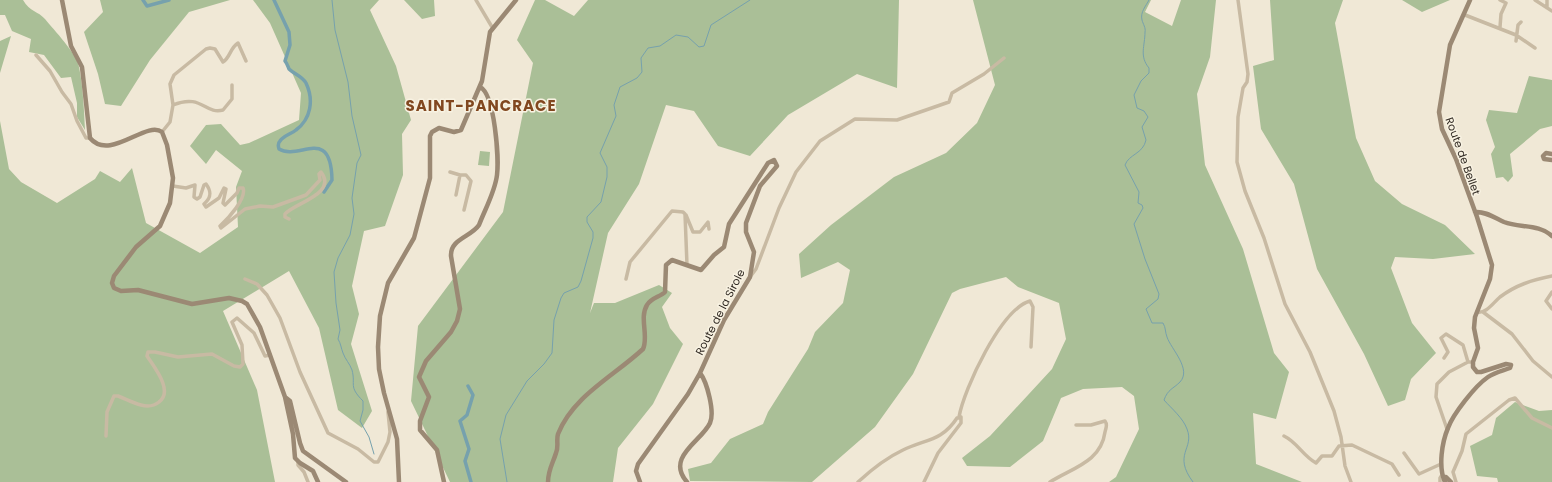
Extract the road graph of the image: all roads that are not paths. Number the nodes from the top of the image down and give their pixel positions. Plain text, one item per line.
1 (62, 0) edge
2 (476, 0) edge
3 (516, 0) edge
4 (1238, 0) edge
5 (1470, 0) edge
6 (1500, 0) edge
7 (1535, 0) edge
8 (1547, 0) edge
9 (1547, 8) junction
10 (1552, 11) edge
11 (1465, 15) junction
12 (1521, 22) dead end
13 (492, 27) junction
14 (1500, 27) junction
15 (1516, 35) junction
16 (1516, 41) dead end
17 (1535, 48) dead end
18 (36, 55) dead end
19 (1004, 58) dead end
20 (246, 61) dead end
21 (232, 84) dead end
22 (480, 87) junction
23 (173, 105) junction
24 (162, 132) junction
25 (90, 138) junction
26 (1552, 154) edge
27 (1552, 160) edge
28 (450, 172) dead end
29 (460, 175) junction
30 (173, 186) junction
31 (456, 195) dead end
32 (464, 210) dead end
33 (1475, 212) junction
34 (685, 214) junction
35 (289, 219) dead end
36 (709, 229) dead end
37 (1552, 236) edge
38 (687, 265) junction
39 (1552, 276) edge
40 (750, 277) junction
41 (245, 279) dead end
42 (626, 279) dead end
43 (1552, 292) edge
44 (1552, 309) edge
45 (1477, 312) junction
46 (1483, 312) junction
47 (1031, 346) dead end
48 (270, 355) junction
49 (1444, 358) dead end
50 (1471, 362) junction
51 (700, 373) junction
52 (1552, 377) edge
53 (285, 397) junction
54 (389, 411) junction
55 (959, 417) junction
56 (1076, 425) dead end
57 (1552, 428) edge
58 (1447, 429) junction
59 (106, 436) dead end
60 (1284, 436) dead end
61 (1342, 445) junction
62 (1404, 453) dead end
63 (298, 462) junction
64 (1441, 464) junction
65 (1399, 475) dead end
66 (1443, 478) edge
67 (308, 482) edge
68 (318, 482) edge
69 (346, 482) edge
70 (399, 482) edge
71 (444, 482) edge
72 (548, 482) edge
73 (640, 482) edge
74 (687, 482) edge
75 (858, 482) edge
76 (924, 482) edge
77 (1050, 482) edge
78 (1351, 482) edge
79 (1440, 482) edge
80 (1451, 482) edge
81 (1456, 482) edge

1 - 25 street
2 - 13 street
3 - 13 street
4 - 61 street
5 - 11 street, Route de Bellet
6 - 14 street
7 - 9 street
8 - 9 street
9 - 10 street
11 - 14 street
11 - 33 street, Route de Bellet
12 - 15 street
13 - 22 street
14 - 15 street
15 - 16 street
15 - 17 street
18 - 25 street
19 - 40 street
20 - 23 street
21 - 23 street
22 - 54 street
22 - 71 street
23 - 24 street
24 - 25 street
24 - 30 street
26 - 27 street
28 - 29 street
29 - 31 street
29 - 32 street
30 - 35 street
30 - 48 street
33 - 37 street
33 - 45 street, Route de Bellet
34 - 36 street
34 - 38 street
34 - 42 street
38 - 40 street, Route de la Sirole
38 - 72 street, Route de la Sirole
39 - 46 street
40 - 51 street, Route de la Sirole
41 - 54 street
43 - 44 street
45 - 46 street
45 - 50 street, Route de Bellet
46 - 52 street
47 - 55 street
48 - 53 street
48 - 59 street
49 - 50 street
50 - 58 street
50 - 58 street
51 - 73 street, Route de la Sirole
51 - 74 street
53 - 63 street
53 - 69 street
54 - 70 street
55 - 75 street
55 - 76 street
56 - 77 street
57 - 81 street
58 - 64 street
60 - 61 street
61 - 65 street
61 - 78 street
62 - 64 street
63 - 67 street
63 - 68 street
64 - 66 street
66 - 79 street
66 - 80 street

